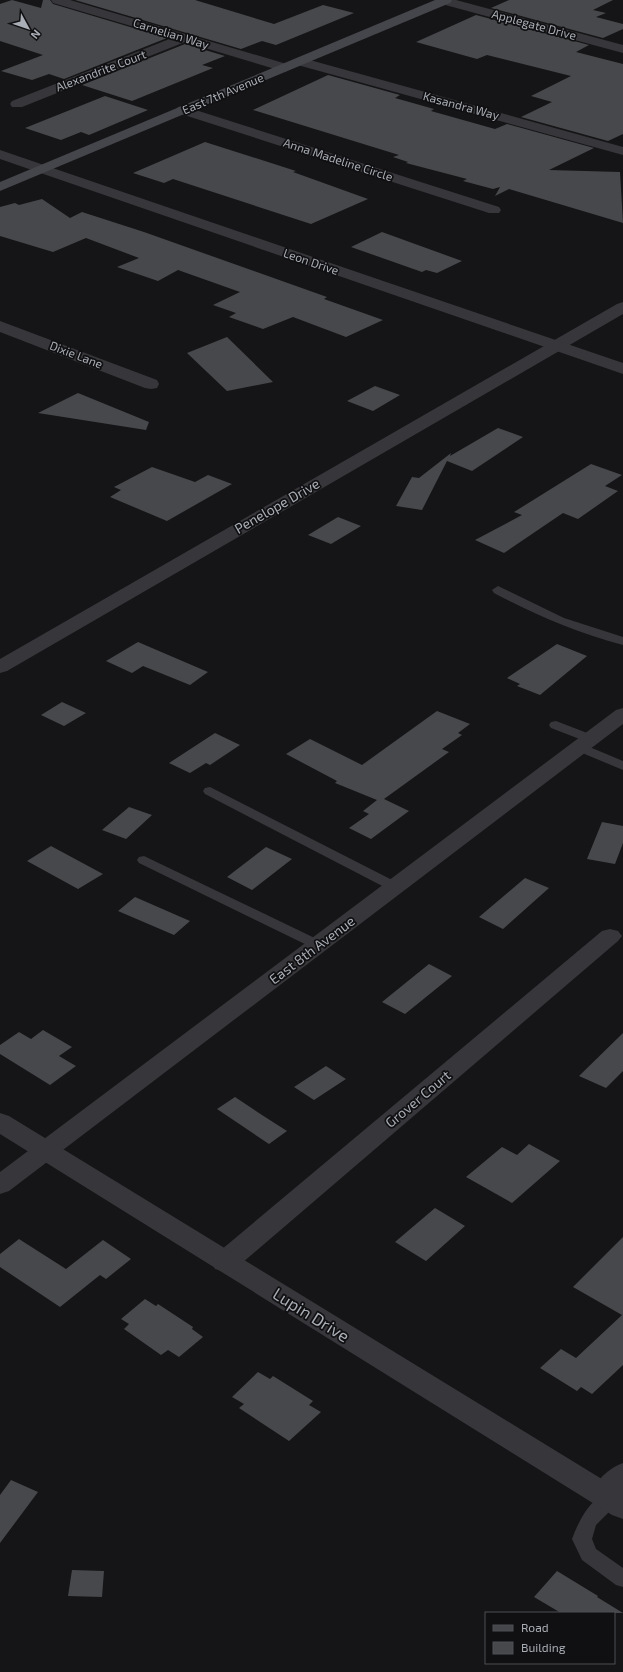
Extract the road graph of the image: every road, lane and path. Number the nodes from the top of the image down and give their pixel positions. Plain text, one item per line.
1 (57, 0) edge
2 (444, 0) edge
3 (184, 38) junction
4 (623, 49) edge
5 (300, 61) junction
6 (285, 68) junction
7 (17, 104) dead end
8 (183, 110) junction
9 (623, 151) edge
10 (0, 154) edge
11 (42, 169) junction
12 (0, 187) edge
13 (494, 210) dead end
14 (623, 307) edge
15 (0, 326) edge
16 (555, 346) junction
17 (623, 369) edge
18 (151, 384) dead end
19 (498, 590) dead end
20 (623, 641) edge
21 (0, 667) edge
22 (623, 714) edge
23 (556, 725) dead end
24 (585, 743) junction
25 (623, 766) edge
26 (210, 791) dead end
27 (144, 860) dead end
28 (395, 887) junction
29 (610, 936) dead end
30 (318, 945) junction
31 (0, 1122) edge
32 (46, 1151) junction
33 (0, 1185) edge
34 (225, 1262) junction
35 (615, 1494) edge
36 (623, 1579) edge

1 - 3 street, Carnelian Way
2 - 4 street, Applegate Drive
2 - 5 main road, East 7th Avenue
3 - 6 street, Carnelian Way
3 - 7 street, Alexandrite Court
5 - 6 main road, East 7th Avenue
5 - 9 street, Kasandra Way
6 - 8 main road, East 7th Avenue
8 - 11 main road, East 7th Avenue
8 - 13 street, Anna Madeline Circle
10 - 11 street, Leon Drive
11 - 12 main road, East 7th Avenue
11 - 16 street, Leon Drive
14 - 16 street, Penelope Drive
15 - 18 street, Dixie Lane
16 - 17 street, Leon Drive
16 - 21 street, Penelope Drive
19 - 20 lane
22 - 24 street, East 8th Avenue
23 - 24 lane
24 - 25 lane
24 - 28 street, East 8th Avenue
26 - 28 lane
27 - 30 lane
28 - 30 street, East 8th Avenue
29 - 34 street, Grover Court
30 - 32 street, East 8th Avenue
31 - 32 street, Lupin Drive
32 - 33 street, East 8th Avenue
32 - 34 street, Lupin Drive
34 - 35 street, Lupin Drive
35 - 36 lane

